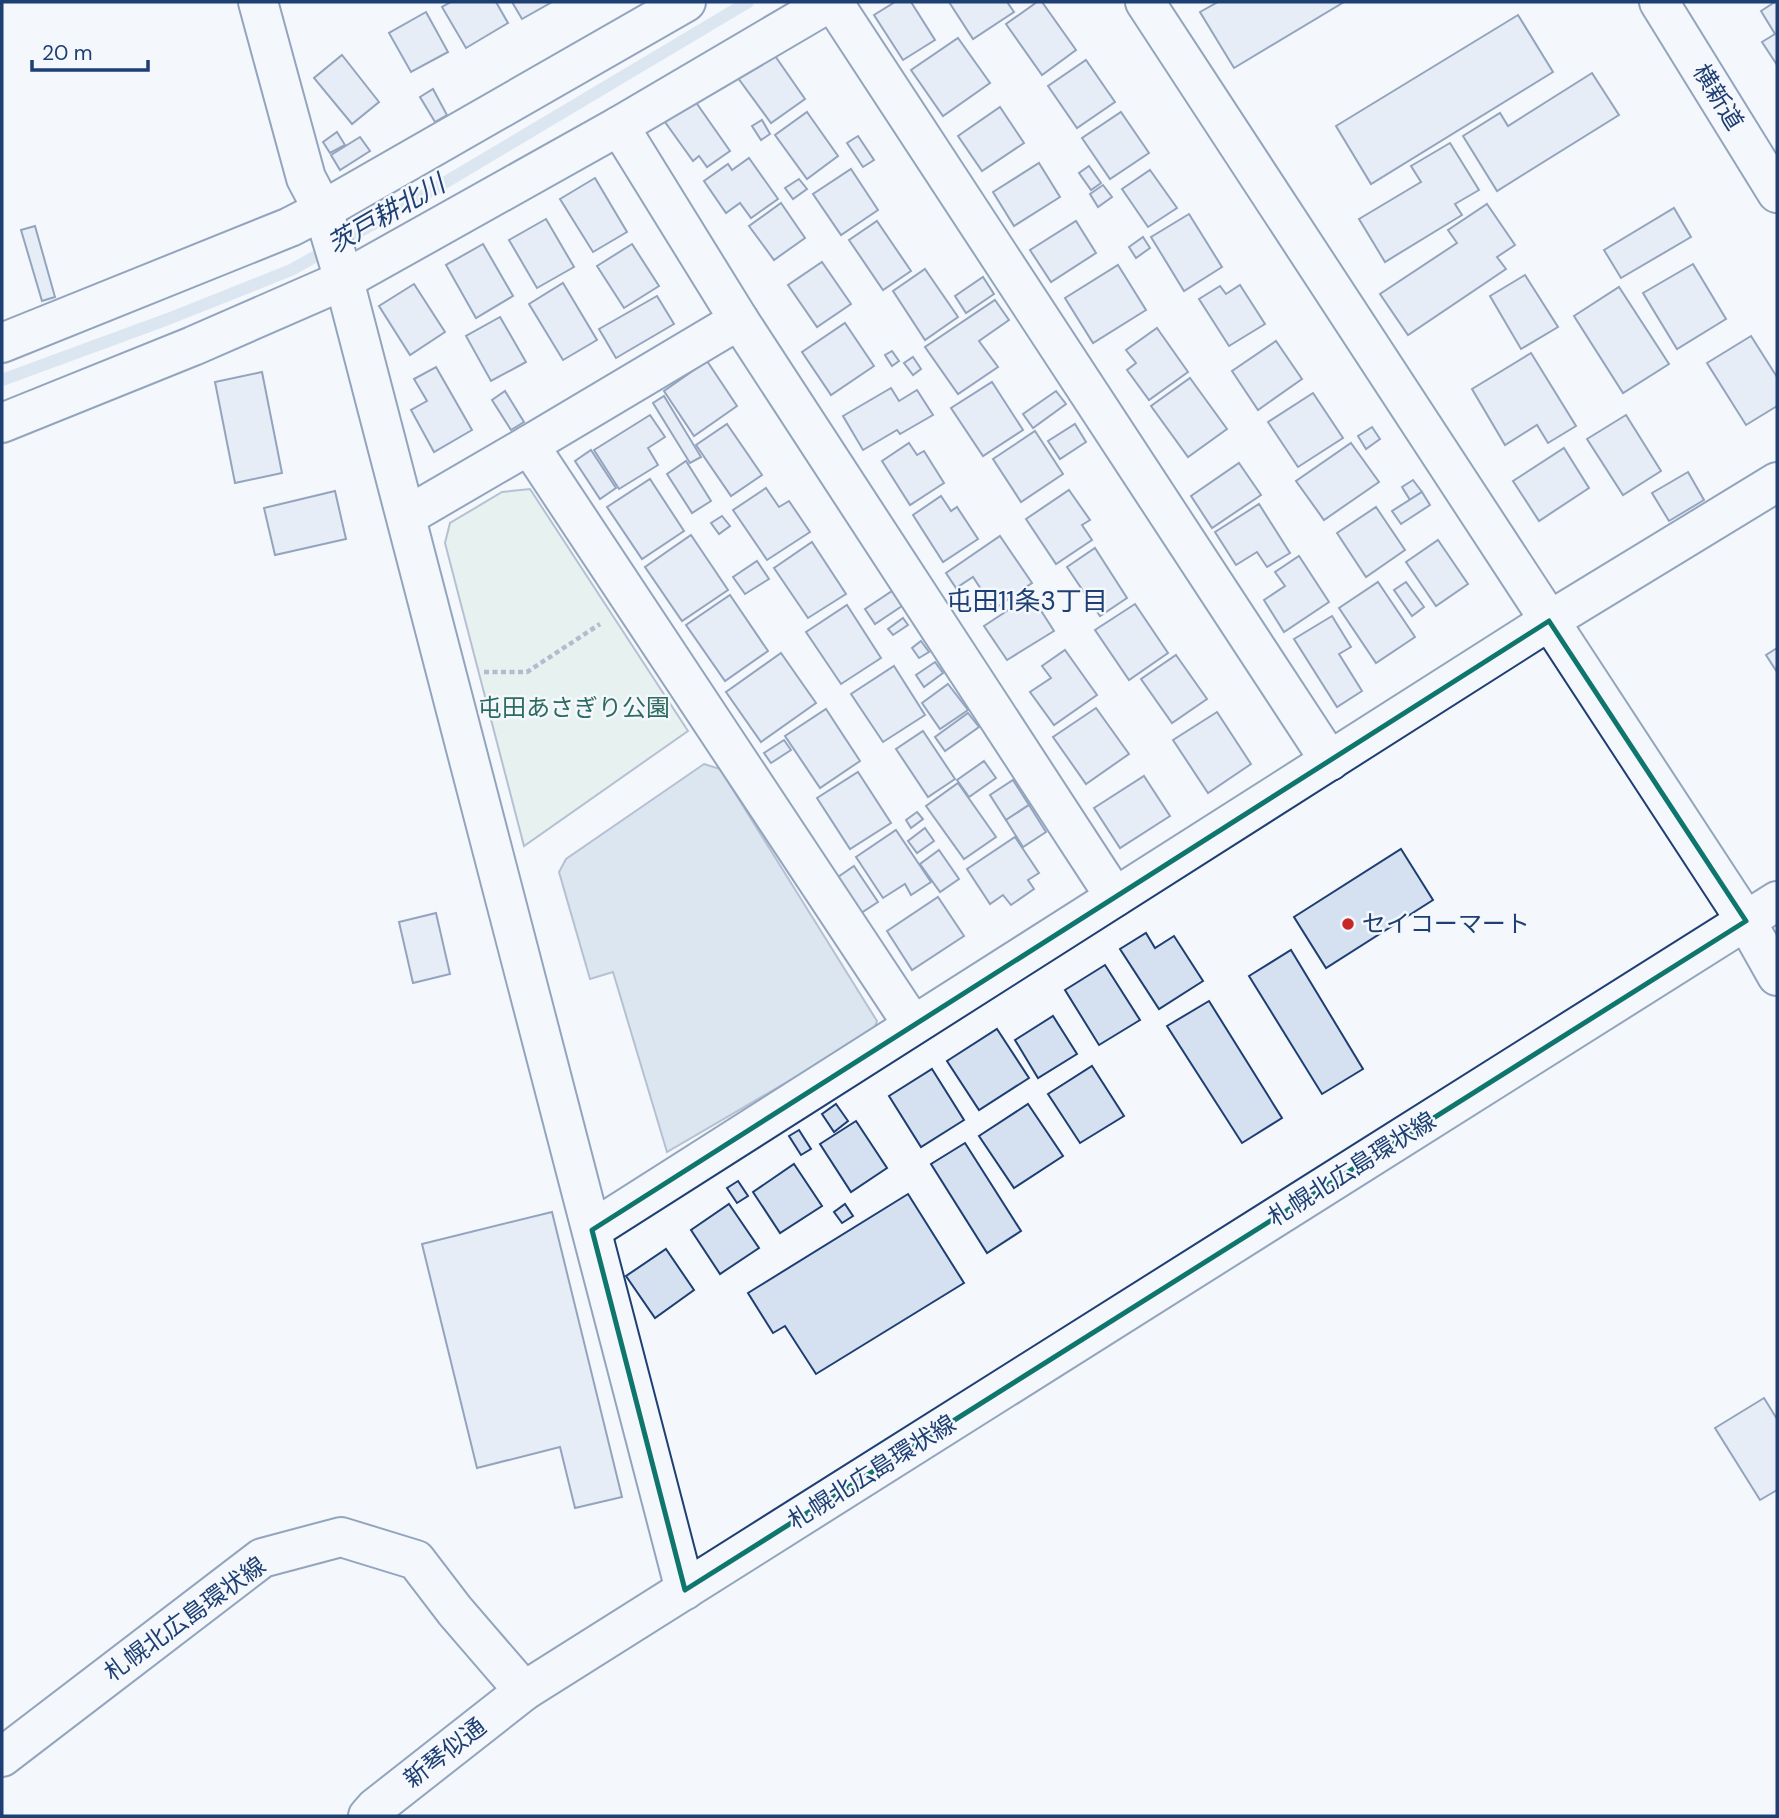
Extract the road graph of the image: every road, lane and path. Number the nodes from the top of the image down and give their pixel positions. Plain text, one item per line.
1 (258, 2) edge
2 (687, 2) edge
3 (832, 2) edge
4 (1145, 2) edge
5 (1659, 2) edge
6 (619, 126) junction
7 (1777, 193) edge
8 (334, 245) junction
9 (739, 320) junction
10 (2, 343) edge
11 (2, 423) edge
12 (530, 445) junction
13 (1777, 482) edge
14 (407, 516) junction
15 (605, 621) dead end
16 (1549, 621) junction
17 (477, 672) dead end
18 (1330, 761) junction
19 (1115, 897) junction
20 (1777, 901) edge
21 (1746, 921) junction
22 (1777, 976) edge
23 (913, 1025) junction
24 (592, 1230) junction
25 (685, 1590) junction
26 (524, 1691) junction
27 (2, 1757) edge
28 (368, 1816) edge

1 - 8 street
2 - 8 street
3 - 6 street
3 - 18 street
4 - 16 street
5 - 7 street, 横新道
6 - 8 street
6 - 9 street
8 - 10 street
8 - 11 street
8 - 14 street
9 - 12 street
9 - 19 street
12 - 14 street
12 - 23 street
13 - 16 street
14 - 24 street
15 - 17 path
16 - 18 street
16 - 21 street
18 - 19 street
19 - 23 street
20 - 21 street, 札幌北広島環状線
21 - 22 street
21 - 25 street, 札幌北広島環状線
23 - 24 street
24 - 25 street
25 - 26 street, 札幌北広島環状線
26 - 27 street, 札幌北広島環状線
26 - 28 street, 新琴似通

